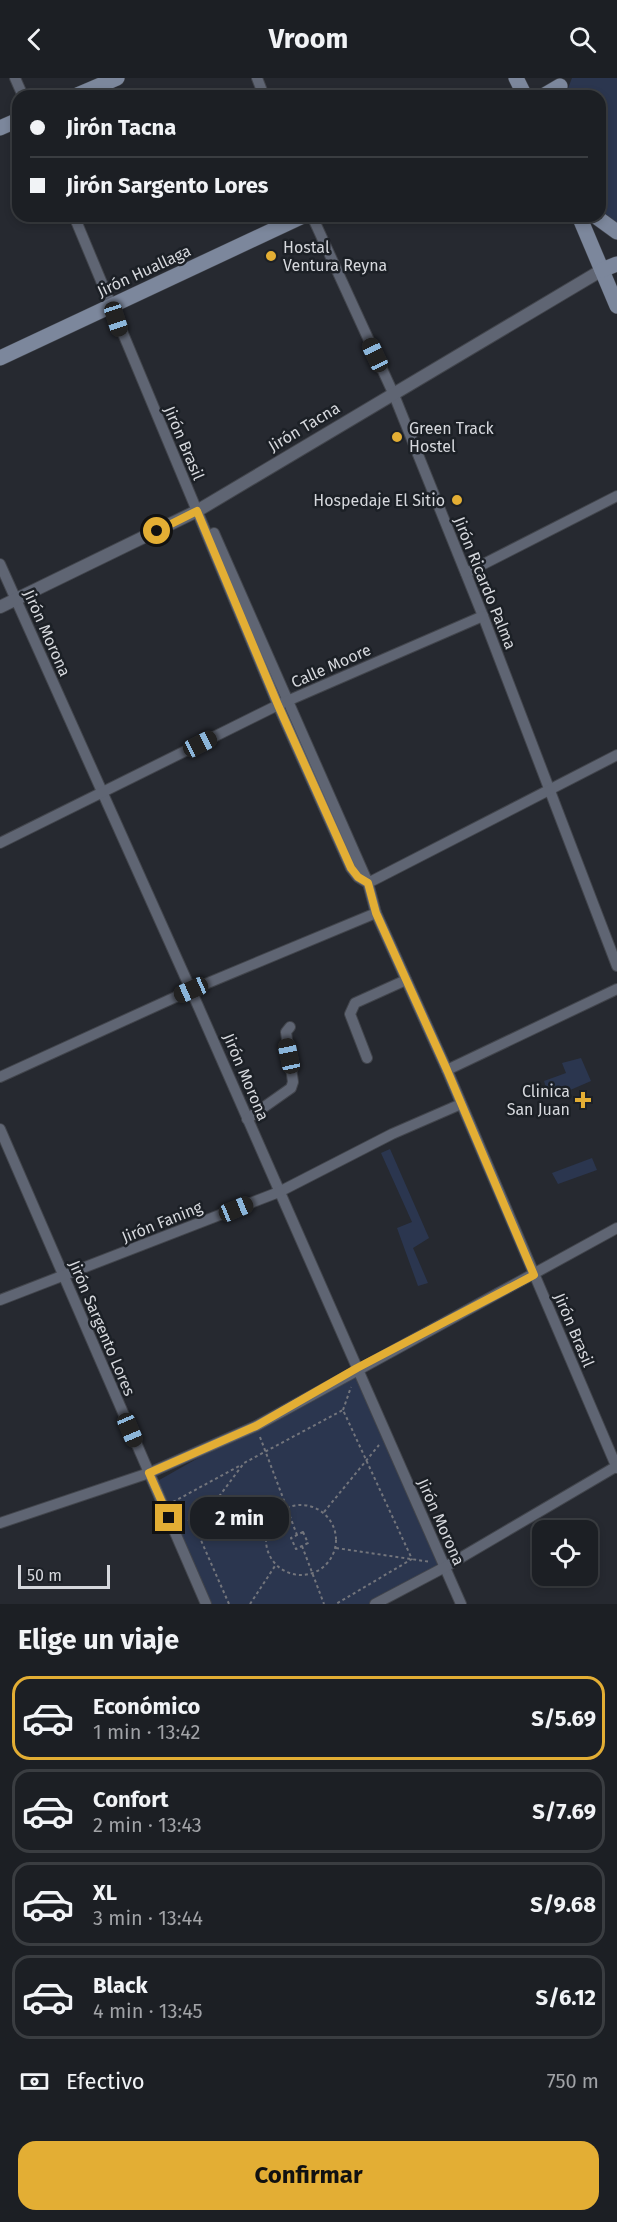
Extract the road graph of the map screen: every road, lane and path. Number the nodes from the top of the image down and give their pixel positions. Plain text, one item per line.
1 (117, 78) edge
2 (89, 90) edge
3 (77, 222) edge
4 (290, 222) edge
5 (315, 222) edge
6 (582, 222) edge
7 (603, 222) edge
8 (617, 232) edge
9 (617, 264) edge
10 (602, 270) junction
11 (112, 306) junction
12 (617, 306) edge
13 (0, 358) edge
14 (393, 395) junction
15 (617, 496) edge
16 (200, 509) junction
17 (0, 564) edge
18 (466, 573) junction
19 (15, 599) junction
20 (0, 607) edge
21 (245, 613) junction
22 (483, 616) junction
23 (289, 701) junction
24 (278, 705) junction
25 (617, 755) edge
26 (548, 789) junction
27 (102, 792) junction
28 (0, 843) edge
29 (368, 883) junction
30 (376, 913) junction
31 (617, 966) edge
32 (406, 980) junction
33 (617, 989) edge
34 (191, 990) junction
35 (290, 1027) dead end
36 (367, 1058) dead end
37 (447, 1070) junction
38 (0, 1077) edge
39 (461, 1104) junction
40 (248, 1119) junction
41 (0, 1129) edge
42 (279, 1192) junction
43 (617, 1228) edge
44 (534, 1275) junction
45 (64, 1277) junction
46 (0, 1300) edge
47 (357, 1368) junction
48 (343, 1410) junction
49 (256, 1426) junction
50 (386, 1437) junction
51 (265, 1451) junction
52 (367, 1460) junction
53 (244, 1463) junction
54 (617, 1467) edge
55 (149, 1473) junction
56 (164, 1507) junction
57 (285, 1507) junction
58 (324, 1512) junction
59 (169, 1518) junction
60 (201, 1522) junction
61 (0, 1523) edge
62 (265, 1533) junction
63 (297, 1535) junction
64 (302, 1546) junction
65 (336, 1548) junction
66 (412, 1559) junction
67 (445, 1565) junction
68 (275, 1566) junction
69 (313, 1574) junction
70 (206, 1604) edge
71 (229, 1604) edge
72 (250, 1604) edge
73 (324, 1604) edge
74 (336, 1604) edge
75 (375, 1604) edge
76 (461, 1604) edge

1 - 2 main road
3 - 11 street
4 - 11 main road, Jirón Huallaga
5 - 14 street, Jirón Ricardo Palma
6 - 10 main road
7 - 8 main road
9 - 10 main road, Jirón Tacna
10 - 12 main road
10 - 14 street, Jirón Tacna
11 - 13 main road, Jirón Huallaga
11 - 16 street, Jirón Brasil
14 - 16 street, Jirón Tacna
14 - 18 street, Jirón Ricardo Palma
15 - 18 street
16 - 19 street, Jirón Tacna
16 - 21 street, Jirón Brasil
17 - 19 street, Jirón Morona
18 - 22 street, Jirón Ricardo Palma
19 - 20 street, Jirón Tacna
19 - 27 street, Jirón Morona
21 - 23 street
21 - 24 street, Jirón Brasil
22 - 23 street, Calle Moore
22 - 26 street, Jirón Ricardo Palma
23 - 24 street, Calle Moore
23 - 29 street
24 - 27 street, Calle Moore
24 - 29 street, Jirón Brasil
25 - 26 street
26 - 29 street
26 - 31 street, Jirón Ricardo Palma
27 - 28 street, Calle Moore
27 - 34 street, Jirón Morona
29 - 30 street, Jirón Brasil
30 - 32 street, Jirón Brasil
30 - 34 street
32 - 36 street
32 - 37 street, Jirón Brasil
33 - 37 street
34 - 38 street
34 - 40 street, Jirón Morona
35 - 40 street
37 - 39 street, Jirón Brasil
39 - 42 street, Jirón Faning
39 - 44 street, Jirón Brasil
40 - 42 street, Jirón Morona
41 - 45 street, Jirón Sargento Lores
42 - 45 street, Jirón Faning
42 - 47 street, Jirón Morona
43 - 44 street
44 - 47 street
44 - 54 street, Jirón Brasil
45 - 46 street, Jirón Faning
45 - 55 street, Jirón Sargento Lores
47 - 48 path
47 - 49 street
47 - 50 street, Jirón Morona
48 - 51 path
48 - 52 path
49 - 51 path
49 - 55 street
50 - 52 path
50 - 67 street, Jirón Morona
51 - 53 path
51 - 57 path
52 - 58 path
52 - 66 path
53 - 56 path
53 - 60 path
54 - 67 street
55 - 56 street, Jirón Sargento Lores
55 - 61 street
56 - 59 street, Jirón Sargento Lores
57 - 58 path
57 - 62 path
57 - 63 path
58 - 65 path
59 - 60 path
59 - 70 street, Jirón Sargento Lores
60 - 62 path
60 - 71 path
62 - 68 path
63 - 64 path
63 - 64 path
64 - 69 path
65 - 66 path
65 - 69 path
66 - 67 path
66 - 74 path
67 - 75 street
67 - 76 street, Jirón Morona
68 - 69 path
68 - 72 path
69 - 73 path

